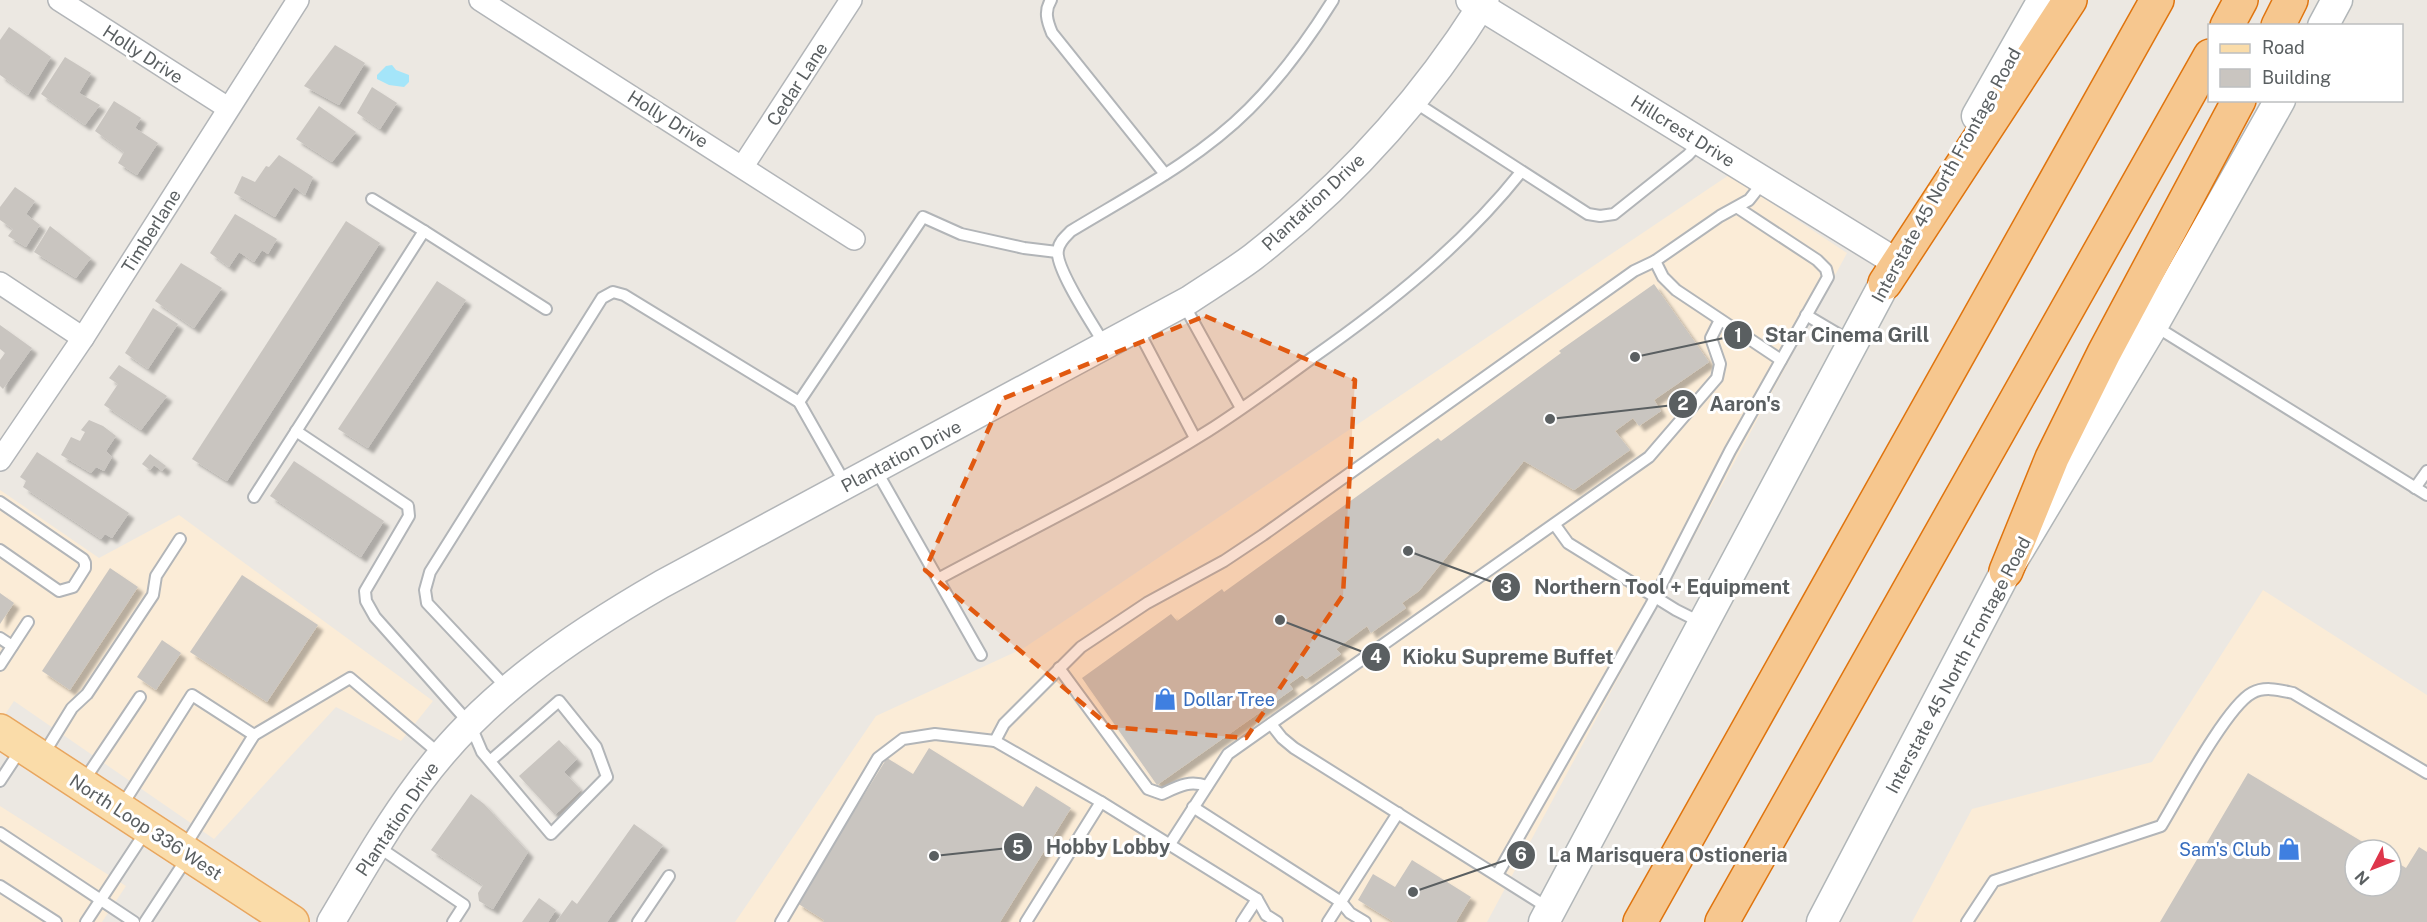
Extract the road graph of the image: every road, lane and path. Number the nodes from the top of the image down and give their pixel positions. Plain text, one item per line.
1 (59, 0) edge
2 (298, 0) edge
3 (480, 0) edge
4 (851, 0) edge
5 (1051, 0) edge
6 (1333, 0) edge
7 (2043, 0) edge
8 (2070, 0) edge
9 (2157, 0) edge
10 (2241, 0) edge
11 (2290, 0) edge
12 (2337, 0) edge
13 (1478, 2) edge
14 (2228, 24) edge
15 (2279, 24) edge
16 (2324, 24) edge
17 (2208, 60) edge
18 (1412, 100) junction
19 (2238, 102) edge
20 (2279, 102) edge
21 (228, 108) junction
22 (1701, 142) junction
23 (743, 166) junction
24 (1521, 172) junction
25 (1165, 174) junction
26 (1764, 181) junction
27 (372, 198) dead end
28 (1737, 208) junction
29 (424, 231) junction
30 (854, 239) dead end
31 (1057, 252) junction
32 (1655, 261) junction
33 (1891, 273) junction
34 (0, 284) edge
35 (1183, 303) junction
36 (546, 309) dead end
37 (1806, 315) junction
38 (1720, 320) junction
39 (2153, 325) junction
40 (1137, 328) junction
41 (83, 338) junction
42 (1853, 343) junction
43 (1106, 345) junction
44 (1781, 360) junction
45 (799, 402) junction
46 (1241, 408) junction
47 (296, 431) junction
48 (1195, 438) junction
49 (0, 460) edge
50 (876, 470) junction
51 (2427, 471) edge
52 (846, 485) junction
53 (2415, 488) junction
54 (2427, 495) edge
55 (254, 497) dead end
56 (0, 502) edge
57 (1555, 525) junction
58 (180, 539) dead end
59 (0, 550) edge
60 (2006, 571) junction
61 (938, 579) junction
62 (1655, 597) junction
63 (28, 622) dead end
64 (1703, 623) junction
65 (0, 638) edge
66 (12, 646) junction
67 (981, 655) dead end
68 (0, 665) edge
69 (1059, 668) junction
70 (507, 688) junction
71 (140, 697) dead end
72 (470, 724) junction
73 (1271, 724) junction
74 (254, 735) junction
75 (995, 741) junction
76 (21, 745) edge
77 (442, 755) junction
78 (490, 761) junction
79 (2427, 774) edge
80 (0, 781) edge
81 (81, 785) junction
82 (1207, 786) junction
83 (1101, 802) junction
84 (1193, 807) junction
85 (119, 810) junction
86 (1398, 813) junction
87 (147, 828) junction
88 (0, 833) edge
89 (1170, 844) junction
90 (376, 846) junction
91 (186, 853) junction
92 (1497, 875) junction
93 (669, 876) dead end
94 (0, 886) edge
95 (101, 899) junction
96 (1257, 899) junction
97 (1341, 902) junction
98 (1547, 916) edge
99 (57, 922) edge
100 (86, 922) edge
101 (134, 922) edge
102 (145, 922) edge
103 (292, 922) edge
104 (331, 922) edge
105 (453, 922) edge
106 (638, 922) edge
107 (781, 922) edge
108 (1026, 922) edge
109 (1242, 922) edge
110 (1277, 922) edge
111 (1328, 922) edge
112 (1365, 922) edge
113 (1640, 922) edge
114 (1722, 922) edge
115 (1822, 922) edge
116 (1967, 922) edge

1 - 21 street, Holly Drive
2 - 21 street, Timberlane
3 - 23 street, Holly Drive
4 - 23 street, Cedar Lane
5 - 25 lane
6 - 25 lane
7 - 33 main road, Interstate 45 North Frontage Road
8 - 33 highway
9 - 113 highway
10 - 14 highway
11 - 15 highway
12 - 16 main road
13 - 18 street, Plantation Drive
13 - 22 street, Hillcrest Drive
17 - 114 highway
18 - 24 lane
18 - 35 street, Plantation Drive
19 - 60 highway
20 - 39 main road, Interstate 45 North Frontage Road
21 - 41 street, Timberlane
22 - 24 lane
22 - 26 street, Hillcrest Drive
23 - 30 street, Holly Drive
24 - 46 lane
25 - 31 lane
26 - 28 lane
26 - 33 street, Hillcrest Drive
27 - 29 lane
28 - 32 lane
28 - 37 lane
29 - 36 lane
29 - 47 lane
31 - 43 lane
31 - 45 lane
32 - 38 lane
32 - 69 lane
33 - 42 main road, Interstate 45 North Frontage Road
34 - 41 street
35 - 40 street, Plantation Drive
35 - 46 lane
37 - 42 lane
37 - 44 lane
38 - 44 lane
38 - 57 lane
39 - 53 lane
39 - 60 main road, Interstate 45 North Frontage Road
40 - 43 street, Plantation Drive
40 - 48 lane
41 - 49 street, Timberlane
42 - 64 main road, Interstate 45 North Frontage Road
43 - 50 street, Plantation Drive
44 - 62 lane
45 - 52 lane
45 - 70 lane
46 - 48 lane
47 - 55 lane
47 - 72 lane
48 - 61 lane
50 - 52 street, Plantation Drive
50 - 61 lane
51 - 53 lane
52 - 70 street, Plantation Drive
53 - 54 lane
56 - 59 lane
57 - 62 lane
57 - 73 lane
58 - 76 lane
60 - 115 main road, Interstate 45 North Frontage Road
61 - 67 lane
62 - 64 lane
62 - 92 lane
63 - 66 lane
64 - 98 main road, Interstate 45 North Frontage Road
65 - 66 lane
66 - 68 lane
69 - 75 lane
69 - 82 lane
70 - 72 street, Plantation Drive
71 - 81 lane
72 - 77 street, Plantation Drive
72 - 78 lane
73 - 82 lane
73 - 86 lane
74 - 77 lane
74 - 85 lane
74 - 91 lane
75 - 83 lane
75 - 107 lane
76 - 80 lane
76 - 81 main road, North Loop 336 West
77 - 90 street, Plantation Drive
78 - 78 lane
79 - 116 lane
81 - 85 main road, North Loop 336 West
82 - 84 lane
83 - 89 lane
83 - 108 lane
84 - 89 lane
84 - 97 lane
85 - 87 main road, North Loop 336 West
86 - 92 lane
86 - 97 lane
87 - 91 main road, North Loop 336 West
87 - 95 lane
88 - 95 lane
89 - 96 lane
90 - 104 street, Plantation Drive
90 - 105 lane
91 - 102 lane
91 - 103 main road, North Loop 336 West
92 - 98 lane
93 - 106 lane
94 - 99 lane
95 - 100 lane
95 - 101 lane
96 - 109 lane
96 - 110 lane
97 - 111 lane
97 - 112 lane

